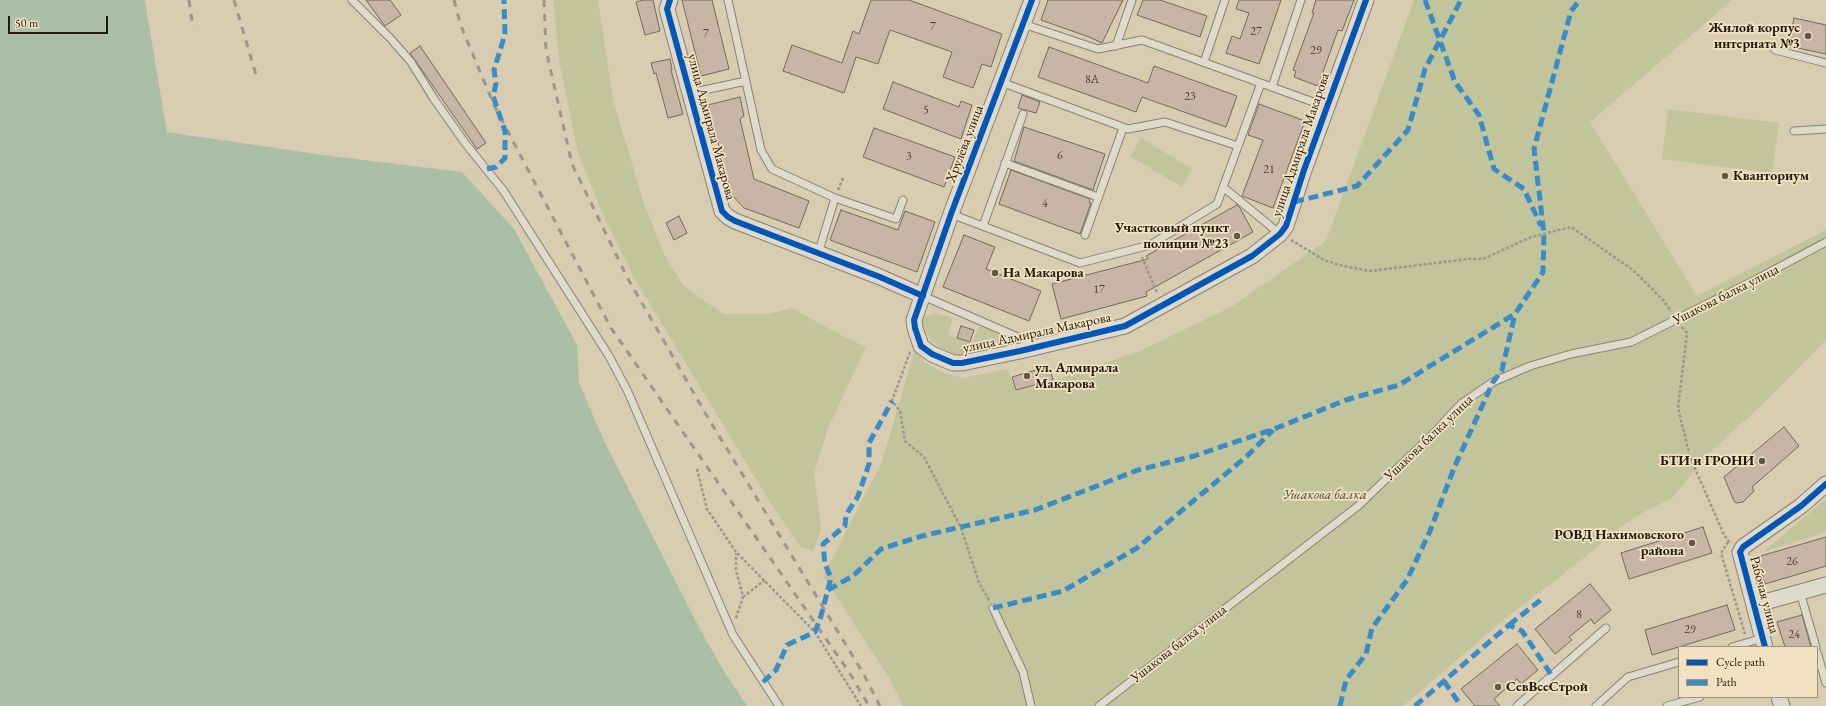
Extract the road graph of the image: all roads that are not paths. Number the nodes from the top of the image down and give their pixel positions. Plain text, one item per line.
1 (352, 0) edge
2 (670, 0) edge
3 (728, 0) edge
4 (1032, 0) edge
5 (1132, 0) edge
6 (1216, 0) edge
7 (1301, 0) edge
8 (1366, 0) edge
9 (1225, 1) edge
10 (1023, 24) junction
11 (1116, 46) junction
12 (1775, 50) dead end
13 (1204, 62) junction
14 (1826, 63) edge
15 (746, 81) junction
16 (1001, 82) junction
17 (1261, 83) junction
18 (1272, 87) junction
19 (689, 94) junction
20 (1327, 107) junction
21 (1023, 114) dead end
22 (1123, 128) junction
23 (1826, 129) edge
24 (1794, 131) dead end
25 (1238, 146) junction
26 (1005, 163) junction
27 (1223, 187) junction
28 (1098, 196) junction
29 (835, 198) junction
30 (903, 200) dead end
31 (952, 214) junction
32 (983, 226) junction
33 (1085, 234) dead end
34 (1280, 234) junction
35 (1826, 242) edge
36 (818, 254) junction
37 (923, 296) junction
38 (1040, 347) junction
39 (1826, 484) edge
40 (1826, 585) edge
41 (1800, 592) junction
42 (1754, 605) junction
43 (993, 608) road end
44 (1606, 628) dead end
45 (1764, 642) edge
46 (1735, 646) edge
47 (1816, 646) edge
48 (1818, 655) edge
49 (1678, 662) edge
50 (1826, 683) edge
51 (1696, 698) edge
52 (778, 706) edge
53 (1031, 706) edge
54 (1099, 706) edge
55 (1517, 706) edge
56 (1596, 706) edge
57 (1667, 706) edge

1 - 52 lane
2 - 19 street, улица Адмирала Макарова
3 - 15 lane
4 - 10 street, Хрулёва улица
5 - 11 lane
6 - 9 lane
7 - 18 lane
8 - 20 street, улица Адмирала Макарова
9 - 13 lane
10 - 11 lane
10 - 16 street, Хрулёва улица
11 - 13 lane
12 - 14 lane
13 - 17 lane
15 - 19 lane
15 - 29 lane
16 - 22 lane
16 - 31 street, Хрулёва улица
17 - 18 lane
17 - 25 lane
18 - 20 lane
19 - 36 street, улица Адмирала Макарова
20 - 34 street, улица Адмирала Макарова
21 - 26 lane
22 - 25 lane
22 - 28 lane
23 - 24 lane
25 - 27 lane
26 - 28 lane
26 - 32 lane
27 - 32 lane
27 - 34 lane
28 - 33 lane
29 - 30 lane
29 - 36 lane
31 - 32 lane
31 - 37 street, Хрулёва улица
34 - 38 street, улица Адмирала Макарова
35 - 54 lane, Ушакова балка улица
36 - 37 street, улица Адмирала Макарова
37 - 38 lane
37 - 38 street, улица Адмирала Макарова
39 - 42 street, Рабочая улица
40 - 41 street
41 - 42 street
41 - 47 lane
42 - 45 street, Рабочая улица
43 - 53 lane
44 - 55 lane
45 - 46 lane
48 - 50 lane
49 - 56 lane
51 - 57 lane

